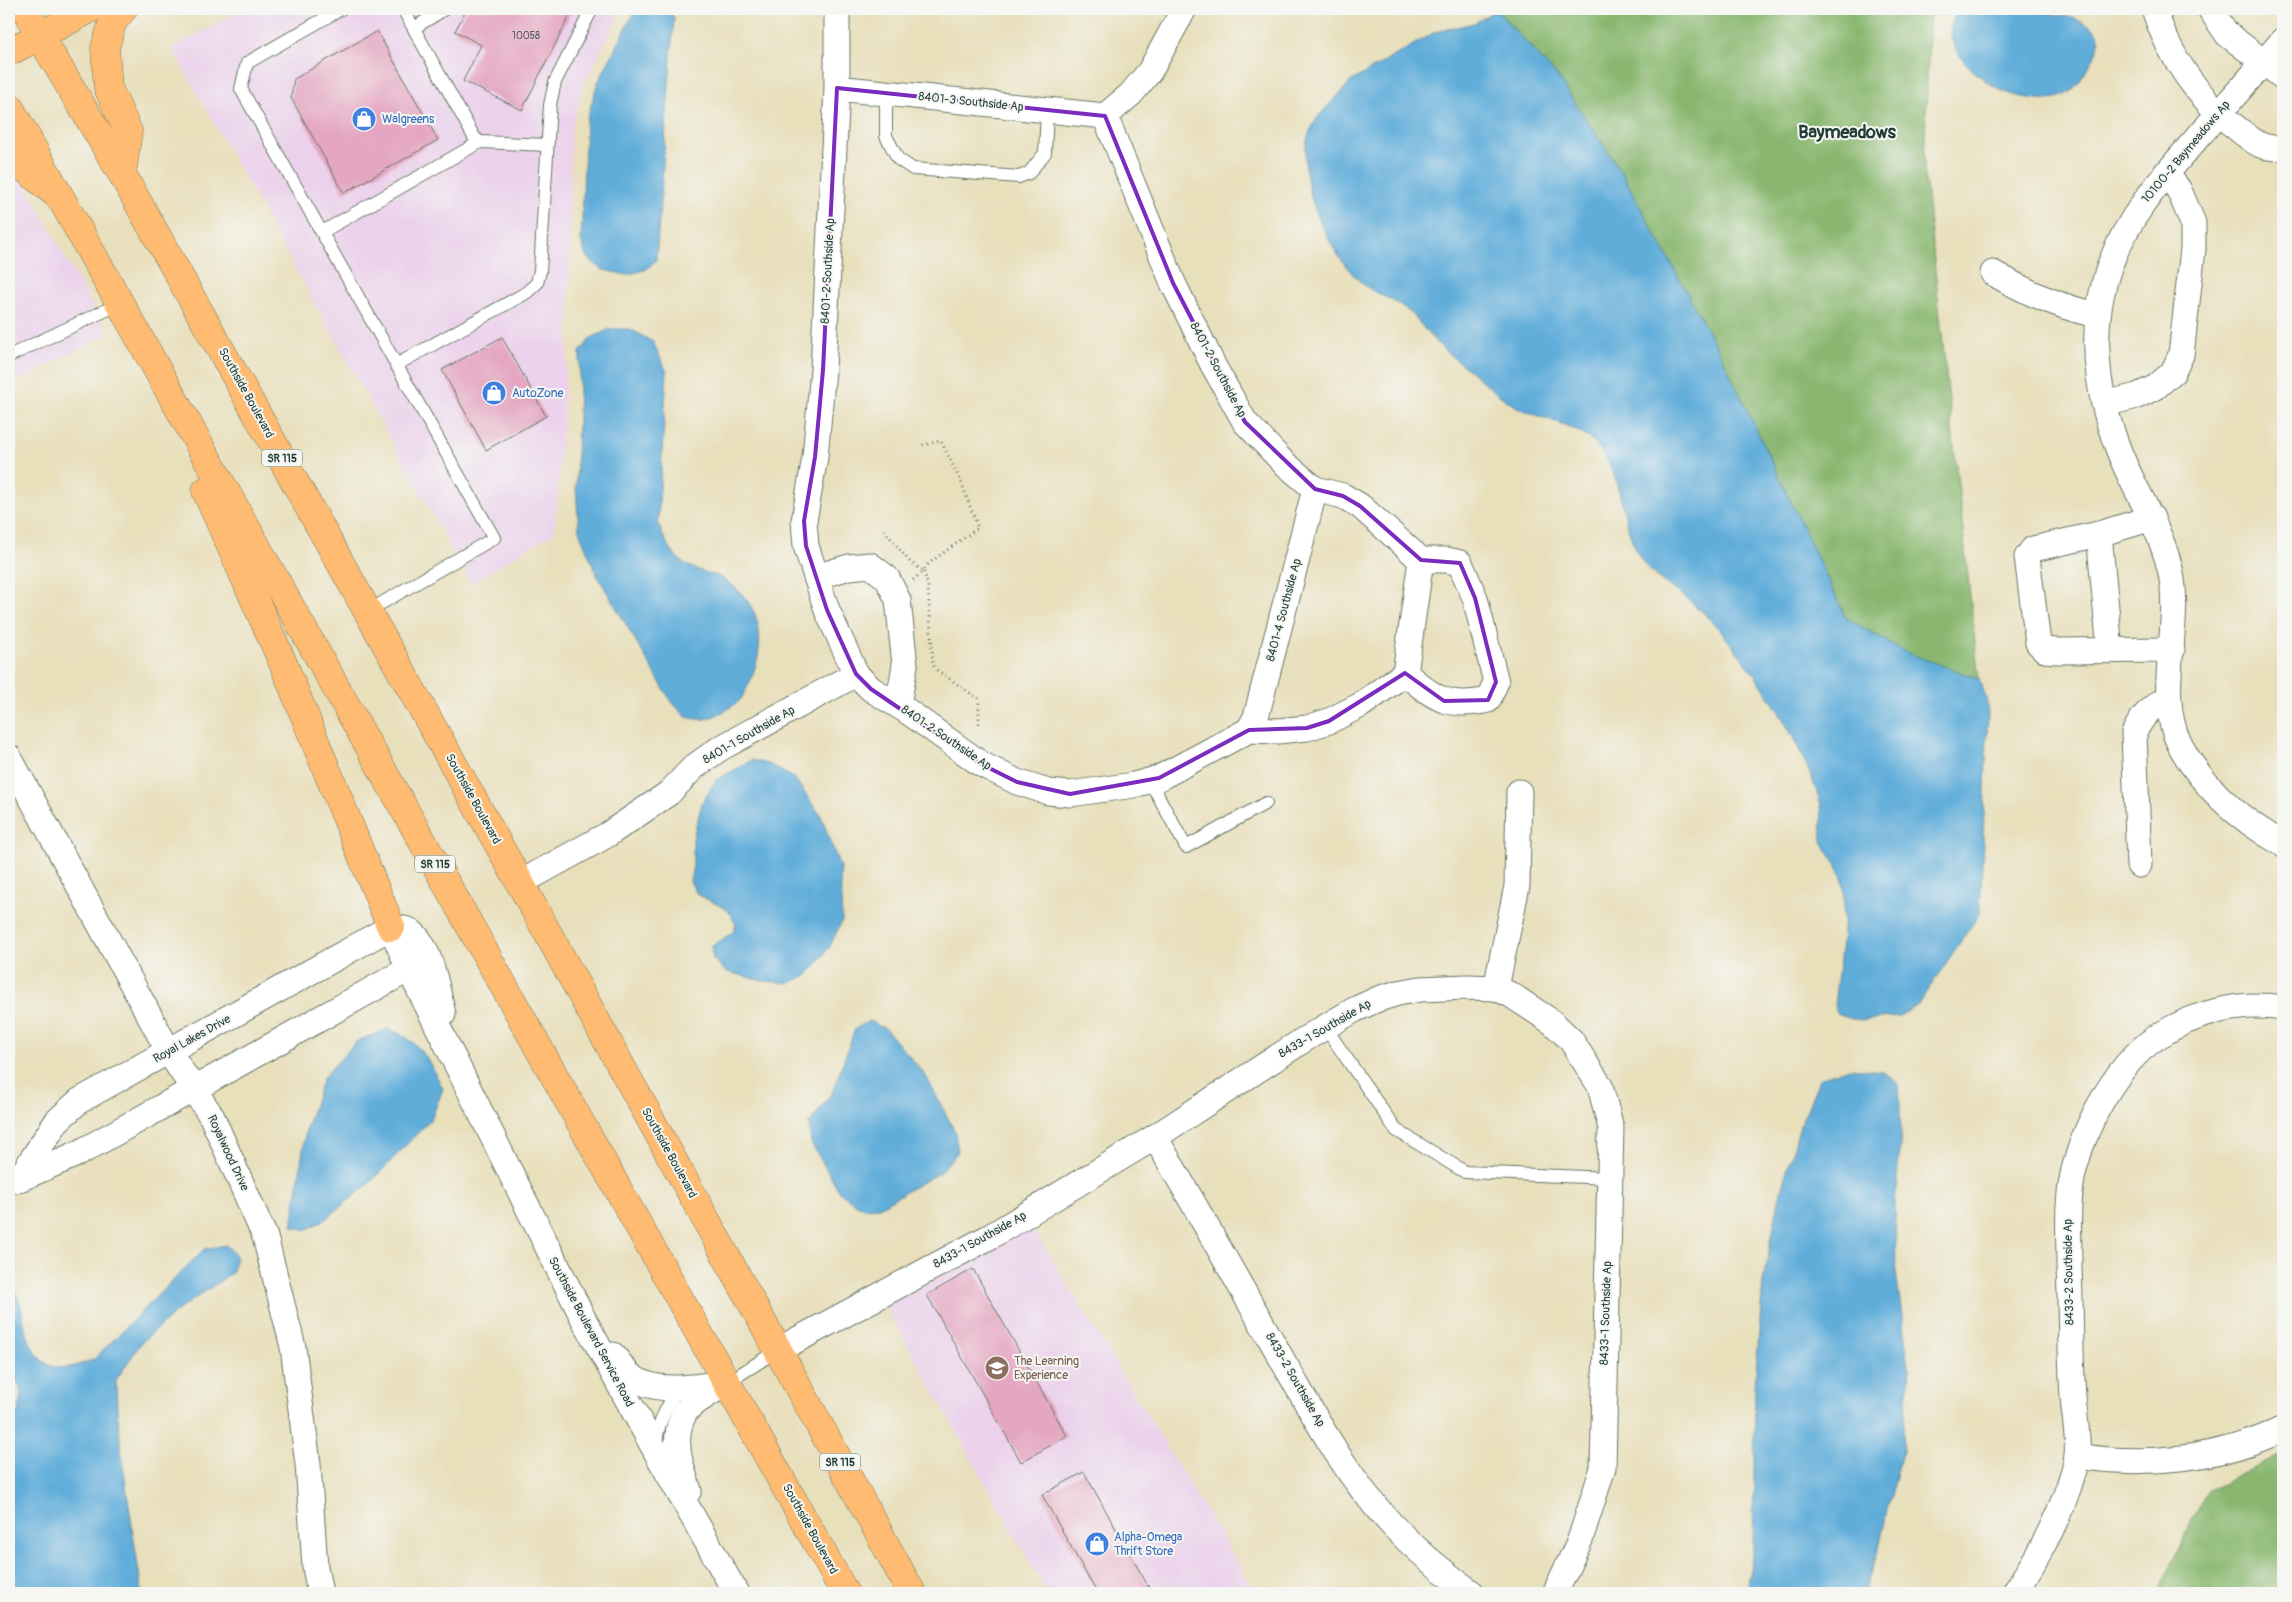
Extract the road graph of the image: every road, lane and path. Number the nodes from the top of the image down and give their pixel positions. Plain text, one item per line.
1 (26, 9) edge
2 (90, 9) edge
3 (123, 9) edge
4 (341, 9) edge
5 (403, 9) edge
6 (592, 9) edge
7 (837, 9) edge
8 (1184, 9) edge
9 (2154, 9) edge
10 (2210, 9) edge
11 (443, 10) dead end
12 (414, 28) junction
13 (40, 36) junction
14 (2283, 40) edge
15 (9, 52) edge
16 (2264, 62) junction
17 (2283, 77) edge
18 (837, 88) junction
19 (886, 93) junction
20 (9, 106) edge
21 (1047, 110) junction
22 (2218, 114) junction
23 (1105, 116) junction
24 (480, 142) junction
25 (548, 145) junction
26 (2283, 146) edge
27 (9, 155) edge
28 (2166, 173) junction
29 (122, 174) junction
30 (56, 194) junction
31 (322, 232) junction
32 (1993, 273) dead end
33 (119, 304) junction
34 (2097, 315) junction
35 (142, 346) junction
36 (9, 356) edge
37 (396, 365) junction
38 (2104, 404) junction
39 (922, 445) dead end
40 (1315, 489) junction
41 (2152, 518) junction
42 (884, 530) dead end
43 (2099, 534) junction
44 (1421, 560) junction
45 (924, 571) junction
46 (816, 577) junction
47 (895, 595) junction
48 (368, 611) junction
49 (2172, 650) junction
50 (2110, 651) junction
51 (1405, 672) junction
52 (856, 674) junction
53 (2168, 698) junction
54 (898, 705) junction
55 (979, 727) dead end
56 (1249, 730) junction
57 (9, 757) edge
58 (1150, 781) junction
59 (1519, 792) dead end
60 (1266, 803) dead end
61 (2283, 844) edge
62 (2139, 865) dead end
63 (520, 883) junction
64 (391, 927) junction
65 (409, 968) junction
66 (1496, 988) junction
67 (2283, 1008) edge
68 (1325, 1027) junction
69 (169, 1052) junction
70 (457, 1064) junction
71 (194, 1089) junction
72 (1155, 1137) junction
73 (1610, 1178) junction
74 (14, 1182) edge
75 (583, 1318) junction
76 (778, 1350) junction
77 (728, 1382) junction
78 (680, 1388) junction
79 (2283, 1429) edge
80 (654, 1449) junction
81 (2077, 1456) junction
82 (705, 1537) junction
83 (320, 1593) edge
84 (736, 1593) edge
85 (845, 1593) edge
86 (912, 1593) edge
87 (1472, 1593) edge
88 (1555, 1593) edge
89 (2014, 1593) edge

1 - 13 main road, Southside Boulevard / SR 115
2 - 13 main road
3 - 29 main road
4 - 31 lane
5 - 12 lane
6 - 25 lane
7 - 18 street, 8401-2 Southside Ap
8 - 23 street
9 - 22 street
10 - 16 street
11 - 12 lane
12 - 24 lane
13 - 15 main road
13 - 29 main road, Southside Boulevard / SR 115
14 - 16 street, 10100-2 Baymeadows Ap
16 - 17 street
16 - 22 street, 10100-2 Baymeadows Ap
18 - 19 street, 8401-3 Southside Ap
18 - 46 street, 8401-2 Southside Ap
19 - 21 street, 8401-3 Southside Ap
19 - 21 lane
20 - 30 main road, Southside Boulevard / SR 115
21 - 23 street, 8401-3 Southside Ap
22 - 26 street
22 - 28 street, 10100-2 Baymeadows Ap
23 - 40 street, 8401-2 Southside Ap
24 - 25 lane
24 - 31 lane
25 - 37 lane
27 - 30 main road
28 - 34 street, 10100-2 Baymeadows Ap
28 - 38 street
29 - 48 main road, Southside Boulevard / SR 115
30 - 33 main road, Southside Boulevard / SR 115
31 - 37 lane
32 - 34 street
33 - 35 main road, Southside Boulevard / SR 115
33 - 36 lane
34 - 38 street, 10100-2 Baymeadows Ap
35 - 64 main road
35 - 77 main road, Southside Boulevard / SR 115
37 - 48 lane
38 - 41 street, 10100-2 Baymeadows Ap
39 - 45 path
40 - 44 street, 8401-2 Southside Ap
40 - 56 street, 8401-4 Southside Ap
41 - 43 street
41 - 49 street, 10100-2 Baymeadows Ap
42 - 45 path
43 - 50 street
43 - 50 street
44 - 51 street
44 - 51 street
45 - 47 path
45 - 55 path
46 - 47 street
46 - 52 street, 8401-2 Southside Ap
47 - 54 street
48 - 63 main road, Southside Boulevard / SR 115
49 - 50 street
49 - 53 street, 10100-2 Baymeadows Ap
51 - 56 street
52 - 54 street, 8401-2 Southside Ap
52 - 63 street, 8401-1 Southside Ap
53 - 61 street, 10100-2 Baymeadows Ap
53 - 62 street
54 - 58 street, 8401-2 Southside Ap
56 - 58 street, 8401-2 Southside Ap
57 - 69 street, Royalwood Drive
58 - 60 lane
59 - 66 street
63 - 76 main road, Southside Boulevard / SR 115
64 - 65 street, Southside Boulevard Service Road
64 - 69 street, Royal Lakes Drive
64 - 70 street, Southside Boulevard Service Road
65 - 70 street, Southside Boulevard Service Road
65 - 71 street, Royal Lakes Drive
66 - 68 street, 8433-1 Southside Ap
66 - 73 street, 8433-1 Southside Ap
67 - 81 street, 8433-2 Southside Ap
68 - 72 street, 8433-1 Southside Ap
68 - 73 lane
69 - 71 street, Royalwood Drive
69 - 74 street, Royal Lakes Drive
70 - 75 street, Southside Boulevard Service Road
71 - 74 street, Royal Lakes Drive
71 - 83 street, Royalwood Drive
72 - 76 street, 8433-1 Southside Ap
72 - 87 street, 8433-2 Southside Ap
73 - 88 street, 8433-1 Southside Ap
75 - 78 street
75 - 80 street, Southside Boulevard Service Road
76 - 77 lane
76 - 86 main road, Southside Boulevard / SR 115
77 - 78 street
77 - 82 street
77 - 85 main road, Southside Boulevard / SR 115
78 - 80 lane
79 - 81 street
80 - 82 street, Southside Boulevard Service Road
81 - 89 street, 8433-2 Southside Ap
82 - 84 street, Southside Boulevard Service Road

